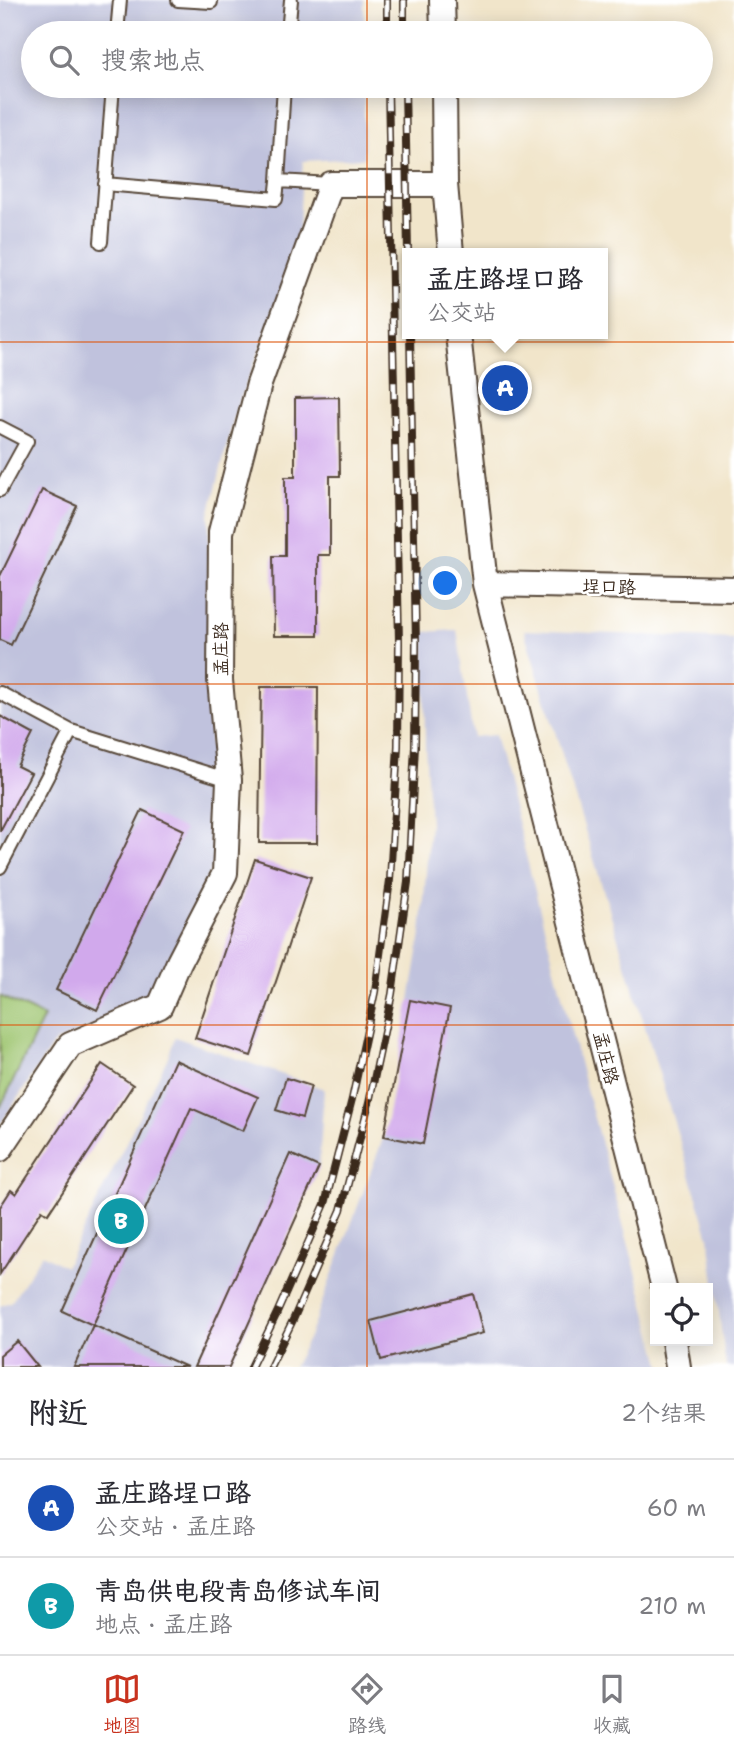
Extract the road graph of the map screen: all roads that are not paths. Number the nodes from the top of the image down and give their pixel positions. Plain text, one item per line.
1 (120, 0) edge
2 (178, 0) edge
3 (291, 0) edge
4 (442, 0) edge
5 (211, 2) dead end
6 (118, 21) edge
7 (289, 21) edge
8 (443, 21) edge
9 (112, 98) edge
10 (284, 98) edge
11 (444, 98) edge
12 (278, 181) junction
13 (105, 184) junction
14 (331, 184) junction
15 (445, 184) junction
16 (101, 242) dead end
17 (451, 248) edge
18 (459, 339) edge
19 (0, 427) edge
20 (0, 490) edge
21 (485, 584) junction
22 (734, 589) edge
23 (0, 693) edge
24 (71, 731) junction
25 (229, 780) junction
26 (0, 867) edge
27 (0, 1149) edge
28 (663, 1283) edge
29 (675, 1346) edge
30 (678, 1367) edge

1 - 6 lane
2 - 5 lane
3 - 7 lane
4 - 8 street
9 - 13 lane
10 - 12 lane
11 - 15 street
12 - 13 lane
12 - 14 lane
13 - 16 lane
14 - 15 street
14 - 25 street, 孟庄路
15 - 17 street
18 - 21 street, 孟庄路
19 - 20 lane
21 - 22 street, 埕口路
21 - 28 street, 孟庄路
23 - 24 lane
24 - 25 lane
24 - 26 lane
25 - 27 street, 孟庄路
29 - 30 street

